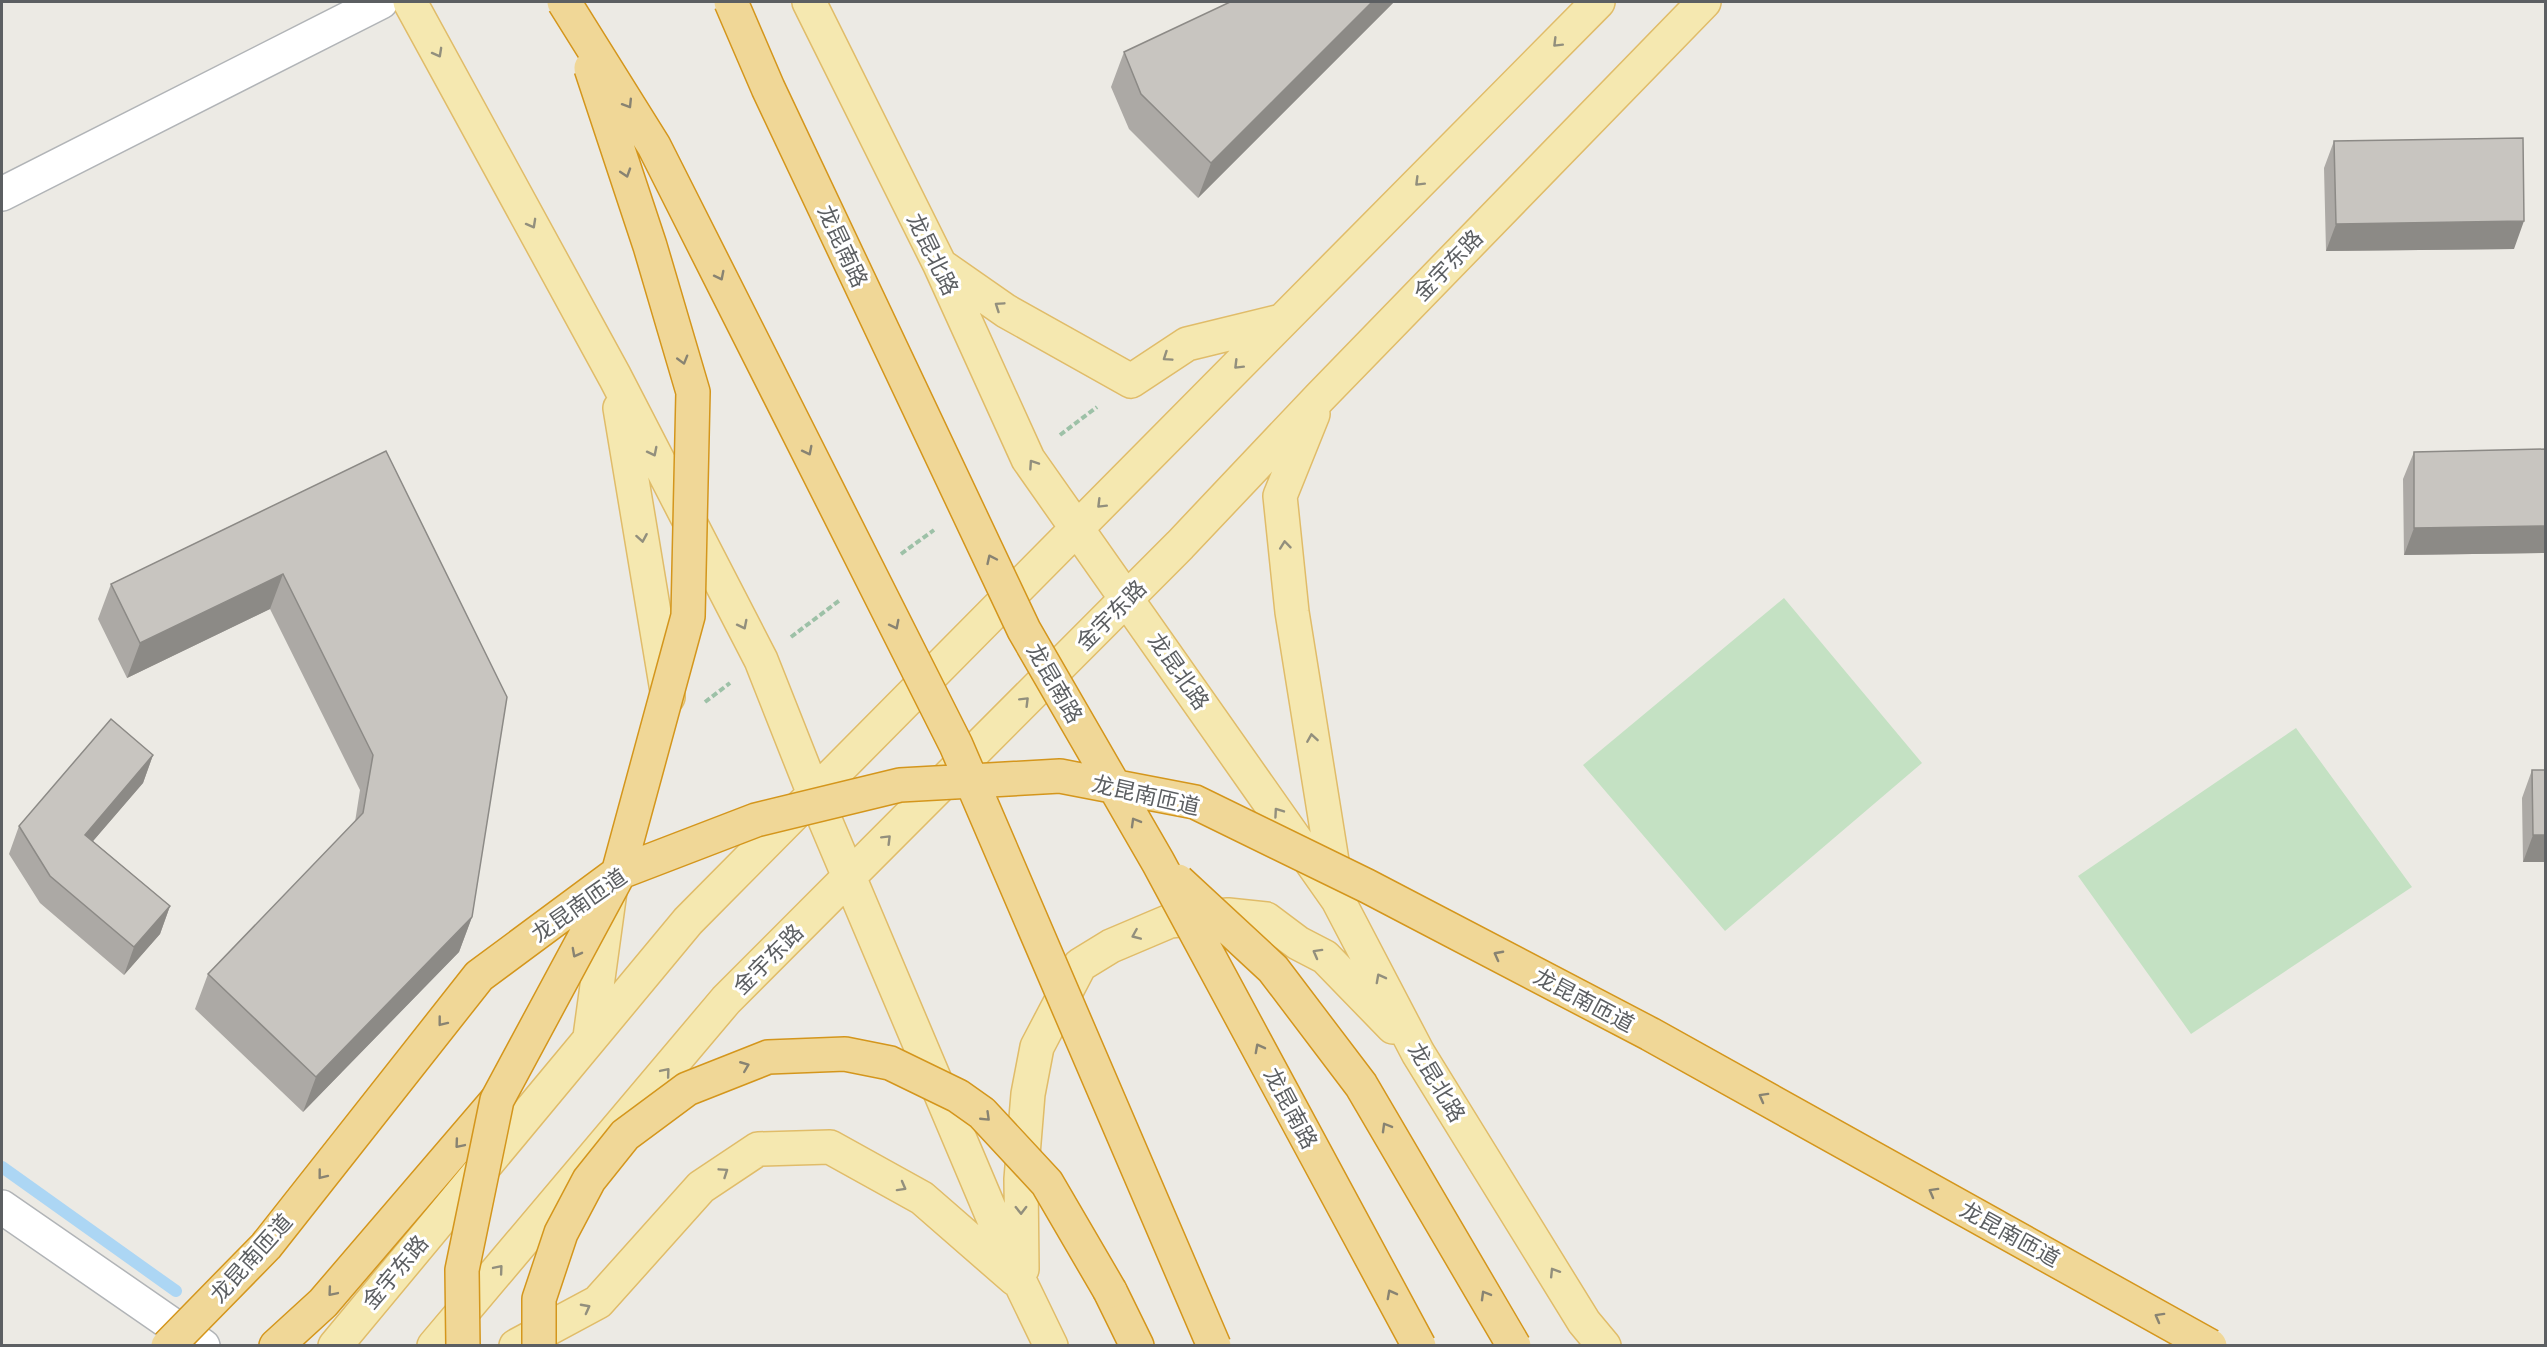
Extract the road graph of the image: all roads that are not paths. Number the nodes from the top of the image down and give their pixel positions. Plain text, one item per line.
1 (381, 2) edge
2 (411, 2) edge
3 (731, 2) edge
4 (809, 2) edge
5 (1598, 2) edge
6 (1704, 2) edge
7 (569, 10) edge
8 (2, 194) edge
9 (940, 265) junction
10 (1281, 321) junction
11 (615, 376) junction
12 (1320, 396) junction
13 (1078, 527) junction
14 (1128, 597) junction
15 (814, 794) junction
16 (1158, 862) junction
17 (849, 877) junction
18 (1338, 900) junction
19 (590, 1037) junction
20 (1419, 1053) junction
21 (497, 1100) junction
22 (2, 1207) edge
23 (1022, 1286) junction
24 (1594, 1338) edge
25 (168, 1346) edge
26 (203, 1346) edge
27 (276, 1346) edge
28 (334, 1346) edge
29 (434, 1346) edge
30 (463, 1346) edge
31 (516, 1346) edge
32 (539, 1346) edge
33 (1051, 1346) edge
34 (1137, 1346) edge
35 (1214, 1346) edge
36 (1419, 1346) edge
37 (1514, 1346) edge
38 (2210, 1346) edge

1 - 8 street
2 -> 11 main road
16 -> 3 highway, 龙昆南路, bridge
4 - 9 main road, 龙昆北路
5 -> 10 main road, 金宇东路
6 - 12 main road, 金宇东路
7 -> 21 highway, bridge
7 -> 35 highway, bridge
10 -> 9 main road
13 -> 9 main road, 龙昆北路
10 -> 13 main road, 金宇东路
11 -> 15 main road
11 -> 19 main road
12 - 14 main road, 金宇东路
18 -> 12 main road
13 - 14 main road, 龙昆北路
13 - 15 main road, 金宇东路
17 -> 14 main road, 金宇东路
18 -> 14 main road, 龙昆北路
15 - 17 main road
15 - 19 main road, 金宇东路
36 -> 16 highway, 龙昆南路, bridge
37 -> 16 highway, bridge
17 - 23 main road
29 -> 17 main road, 金宇东路
20 -> 18 main road, 龙昆北路
19 - 28 main road, 金宇东路
20 -> 23 main road
24 -> 20 main road, 龙昆北路
21 -> 27 highway
21 - 30 highway, bridge
22 - 26 street
31 -> 23 main road
23 - 33 main road
38 -> 25 highway, 龙昆南匝道, bridge
32 -> 34 highway, bridge

